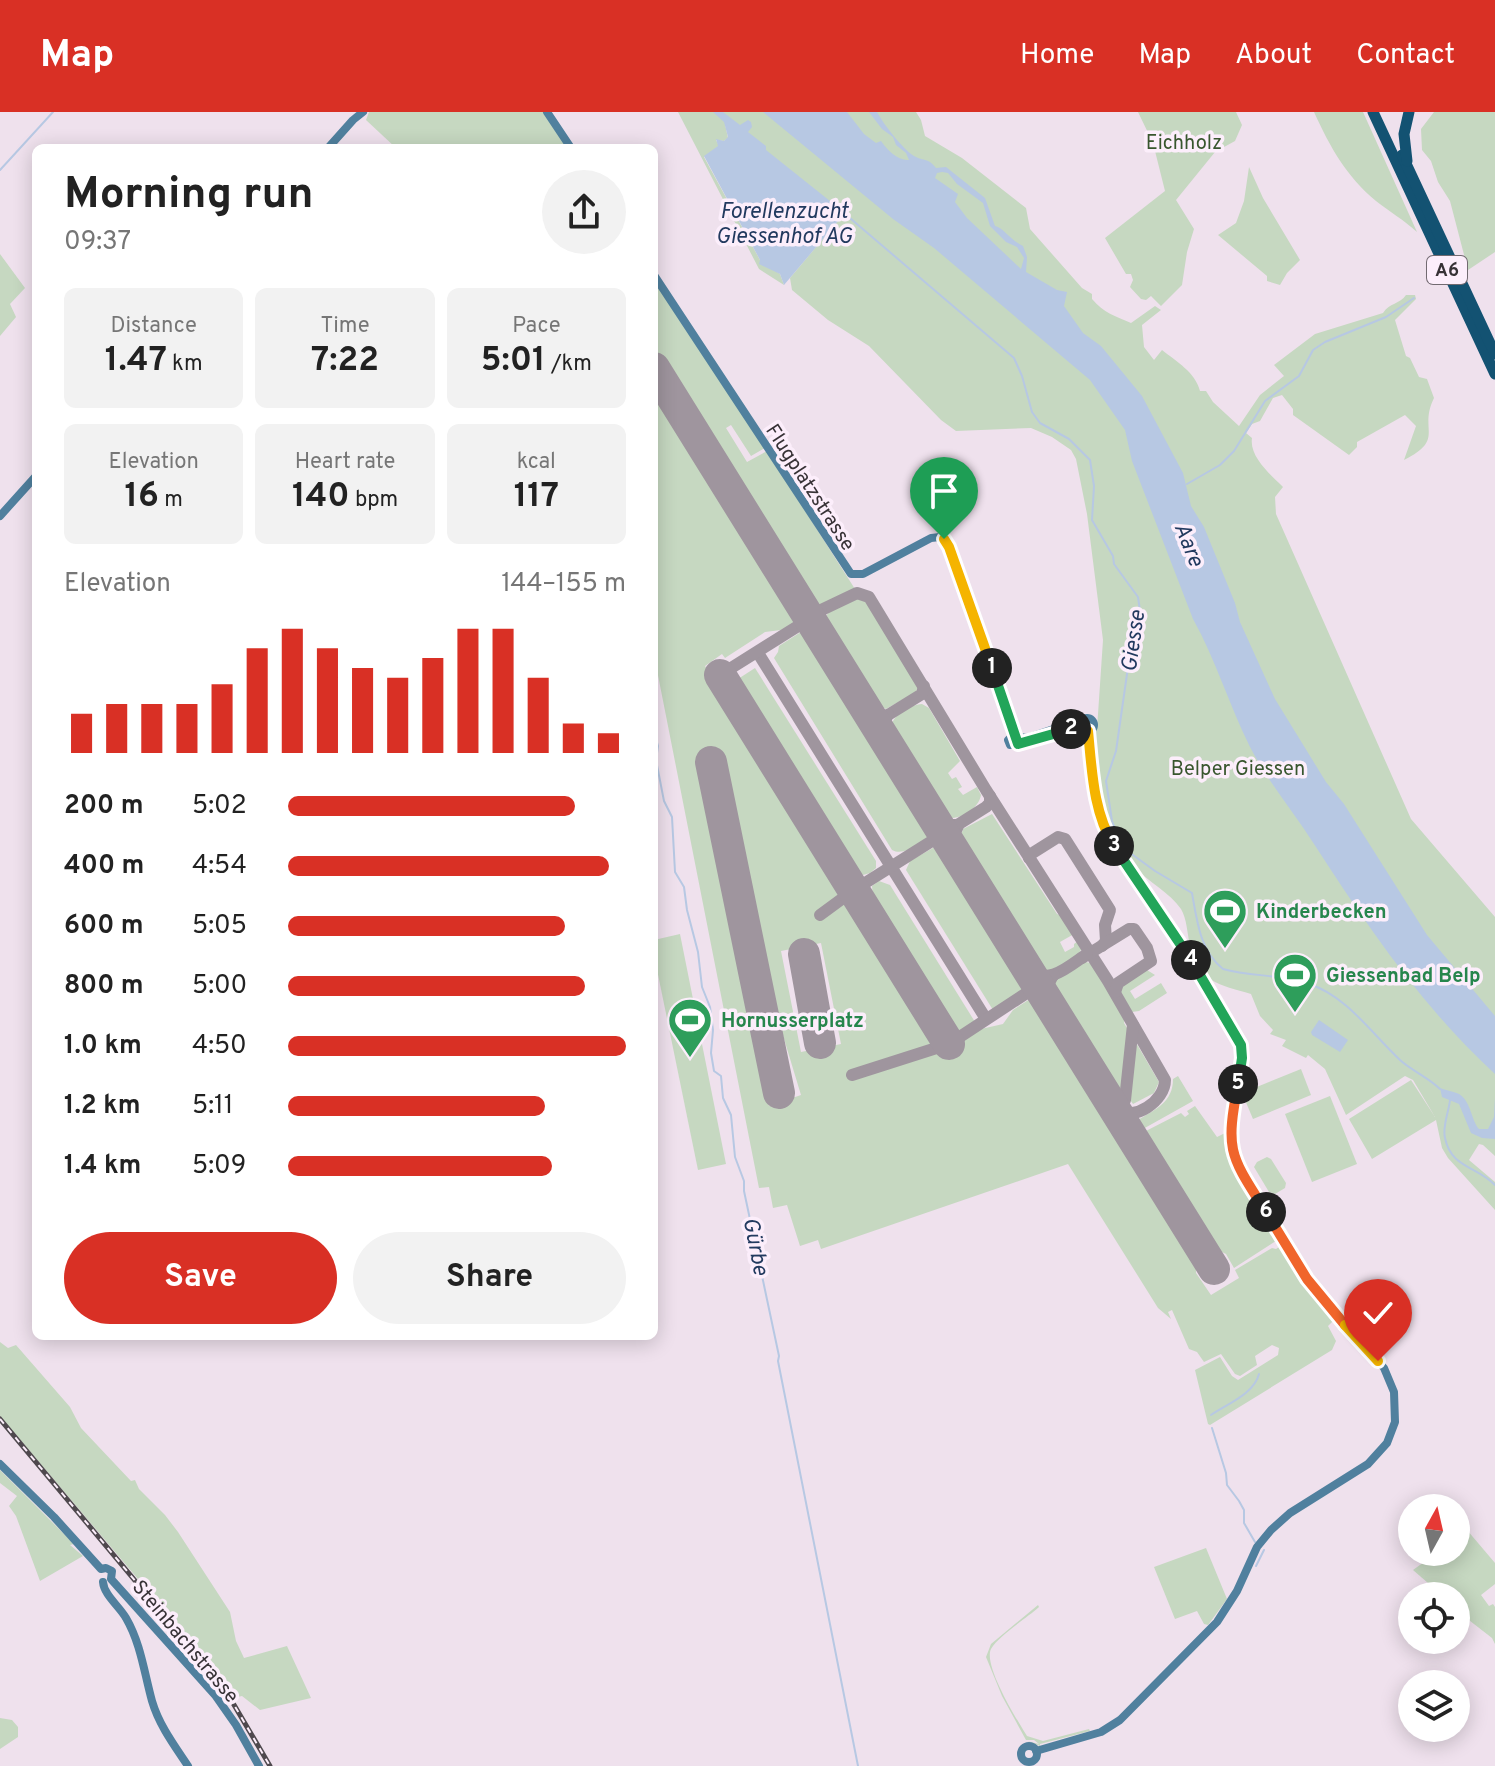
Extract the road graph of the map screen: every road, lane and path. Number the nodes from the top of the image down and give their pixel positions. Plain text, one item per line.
1 (363, 112) edge
2 (547, 112) edge
3 (1373, 112) edge
4 (1381, 112) edge
5 (1409, 112) edge
6 (331, 144) edge
7 (568, 144) edge
8 (1408, 170) junction
9 (658, 281) edge
10 (1495, 354) edge
11 (1495, 374) edge
12 (32, 480) edge
13 (0, 516) edge
14 (0, 1464) edge
15 (107, 1580) junction
16 (1036, 1751) junction
17 (1032, 1764) edge
18 (188, 1766) edge
19 (259, 1766) edge

1 - 6 street
2 - 7 street
3 - 11 highway, A6
4 - 8 highway, A6
5 - 8 highway
8 - 10 highway, A6
9 - 16 street, Flugplatzstrasse
12 - 13 street
14 - 15 street, Steinbachstrasse
15 - 18 street
15 - 19 street, Steinbachstrasse
16 - 17 street
16 - 17 street

